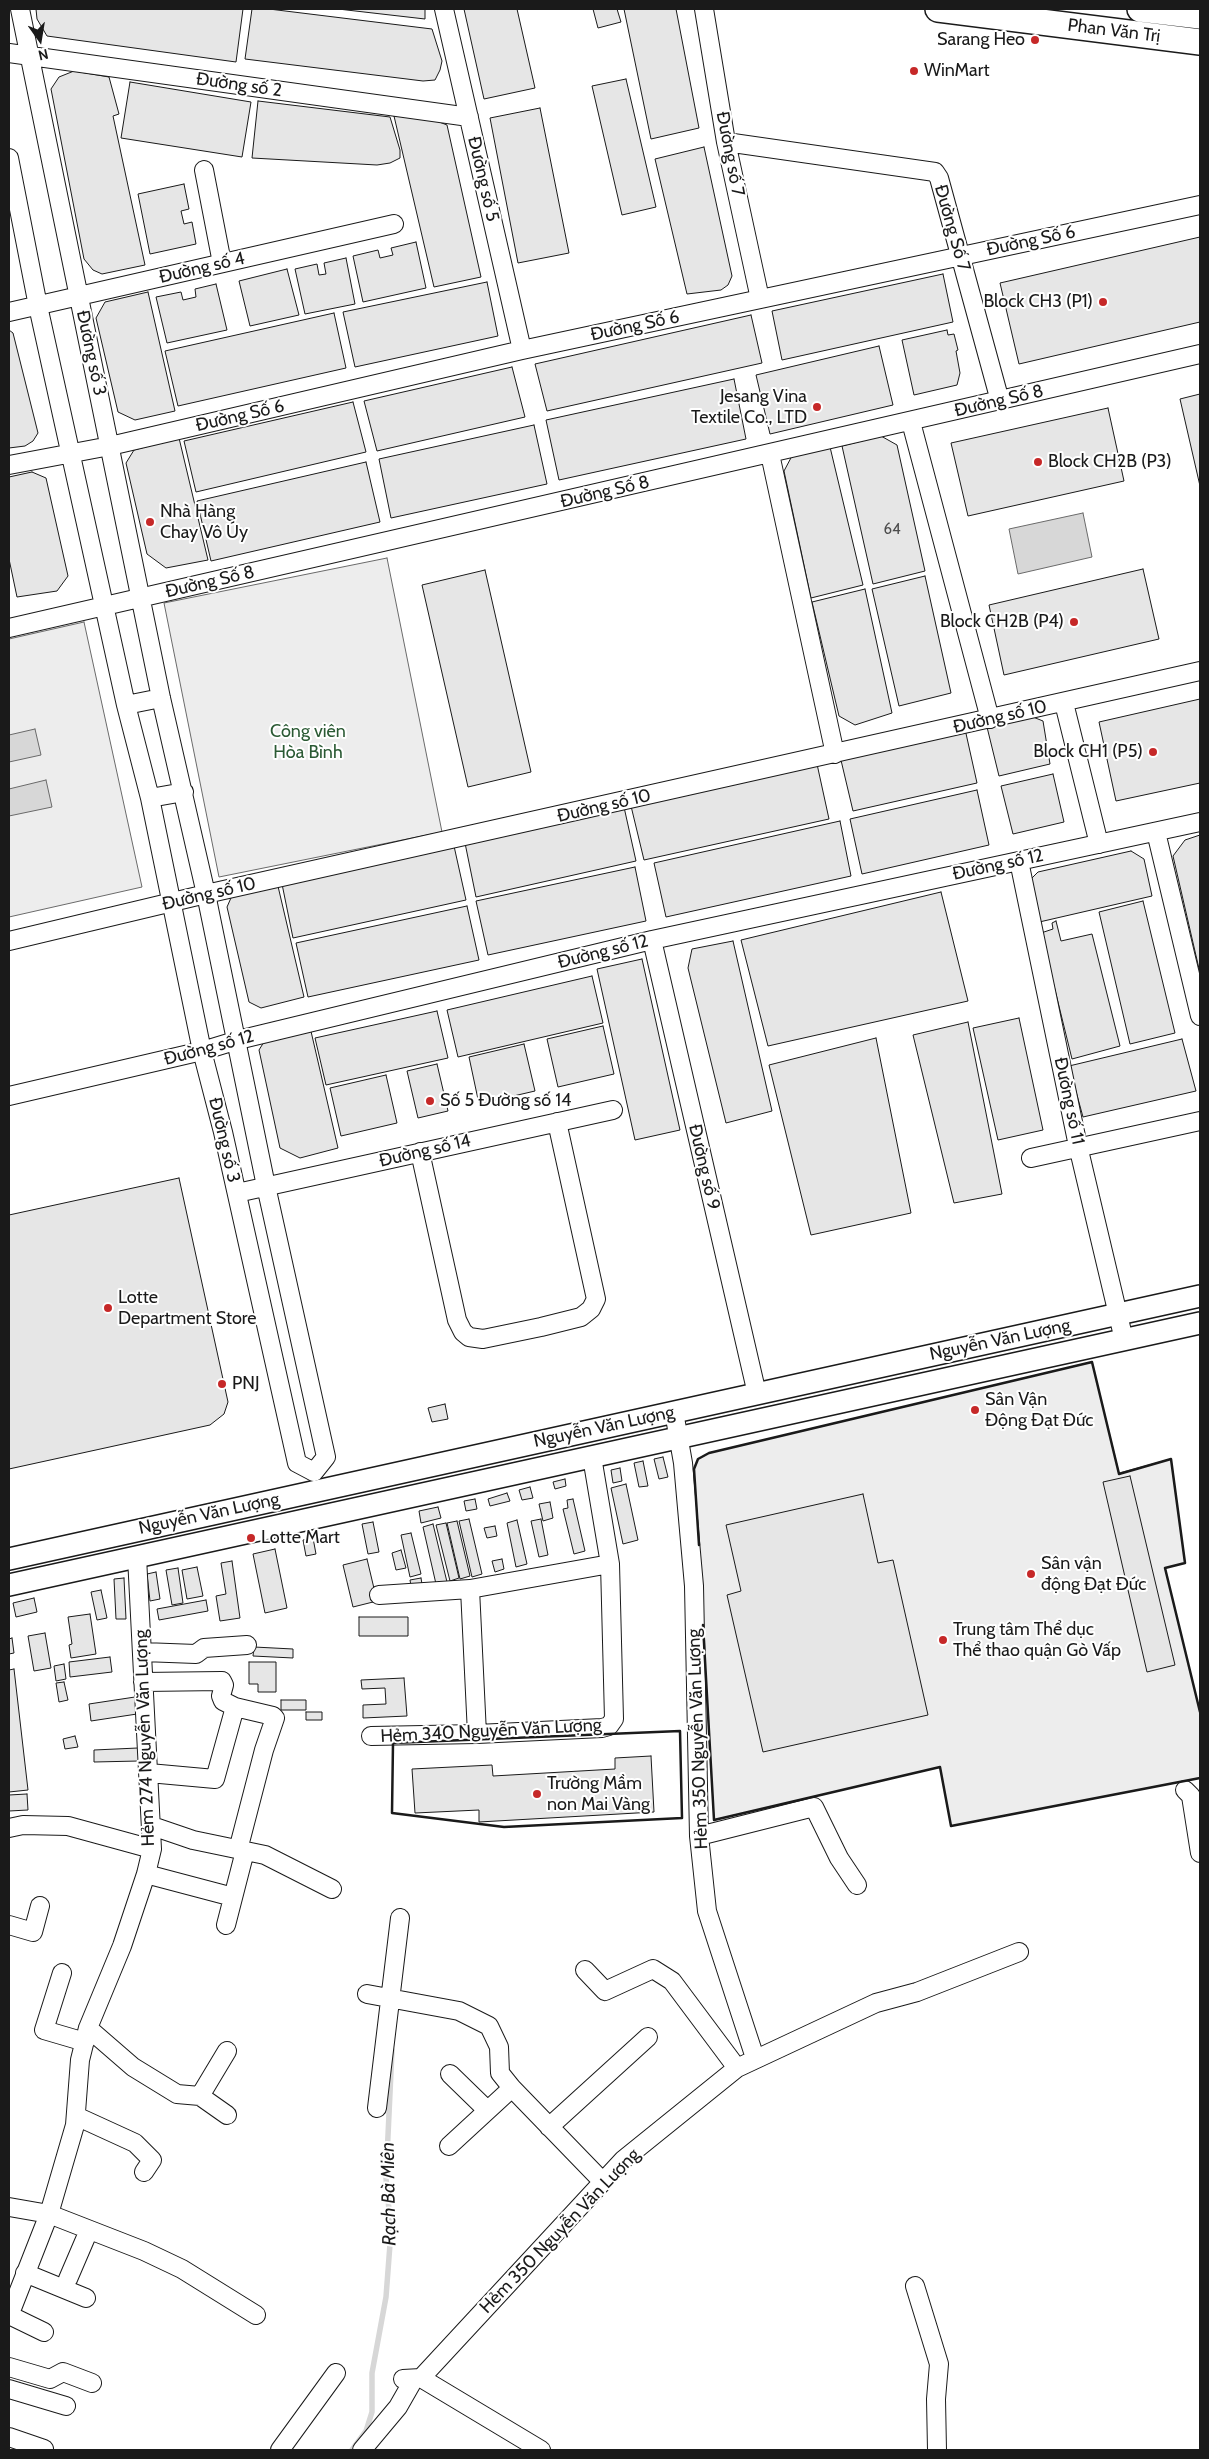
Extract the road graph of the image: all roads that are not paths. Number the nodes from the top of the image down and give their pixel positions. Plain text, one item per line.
1 (20, 9) edge
2 (444, 9) edge
3 (704, 9) edge
4 (938, 9) edge
5 (1140, 9) edge
6 (1200, 16) edge
7 (1200, 42) edge
8 (9, 53) edge
9 (29, 56) junction
10 (469, 117) junction
11 (726, 142) junction
12 (9, 158) edge
13 (204, 170) dead end
14 (1200, 205) edge
15 (394, 224) dead end
16 (960, 256) junction
17 (222, 263) junction
18 (78, 296) junction
19 (760, 299) junction
20 (38, 306) junction
21 (9, 312) edge
22 (522, 350) junction
23 (1200, 354) edge
24 (1000, 401) junction
25 (911, 422) junction
26 (110, 446) junction
27 (770, 454) junction
28 (70, 455) junction
29 (9, 465) edge
30 (141, 597) junction
31 (104, 607) junction
32 (9, 628) edge
33 (1200, 671) edge
34 (161, 698) junction
35 (1064, 702) junction
36 (126, 705) junction
37 (990, 719) junction
38 (835, 754) junction
39 (184, 792) junction
40 (150, 798) junction
41 (1200, 822) edge
42 (1156, 832) junction
43 (1100, 844) junction
44 (1019, 861) junction
45 (206, 894) junction
46 (170, 902) junction
47 (652, 940) junction
48 (9, 941) edge
49 (1200, 1016) edge
50 (238, 1040) junction
51 (202, 1051) junction
52 (9, 1096) edge
53 (613, 1110) dead end
54 (1200, 1121) edge
55 (557, 1122) junction
56 (1078, 1146) junction
57 (420, 1152) junction
58 (1031, 1158) dead end
59 (266, 1186) junction
60 (237, 1193) junction
61 (1200, 1296) edge
62 (1118, 1314) junction
63 (1200, 1324) edge
64 (1124, 1340) junction
65 (757, 1394) junction
66 (674, 1412) junction
67 (680, 1438) junction
68 (592, 1457) junction
69 (316, 1481) junction
70 (322, 1516) junction
71 (136, 1557) junction
72 (9, 1559) edge
73 (610, 1564) junction
74 (9, 1585) edge
75 (470, 1589) junction
76 (379, 1595) dead end
77 (247, 1645) dead end
78 (142, 1652) junction
79 (143, 1682) junction
80 (235, 1707) junction
81 (477, 1734) junction
82 (371, 1736) dead end
83 (149, 1773) junction
84 (1185, 1790) dead end
85 (152, 1826) junction
86 (9, 1828) edge
87 (699, 1836) junction
88 (152, 1849) junction
89 (242, 1851) junction
90 (1200, 1854) edge
91 (146, 1874) junction
92 (857, 1886) dead end
93 (332, 1890) dead end
94 (233, 1897) junction
95 (40, 1906) dead end
96 (400, 1918) dead end
97 (9, 1925) edge
98 (226, 1925) dead end
99 (1019, 1952) dead end
100 (584, 1970) dead end
101 (62, 1973) dead end
102 (367, 1994) dead end
103 (390, 1998) junction
104 (86, 2035) junction
105 (648, 2037) dead end
106 (227, 2051) dead end
107 (755, 2058) junction
108 (737, 2068) junction
109 (450, 2074) dead end
110 (512, 2088) junction
111 (200, 2096) junction
112 (377, 2108) dead end
113 (488, 2110) junction
114 (227, 2115) dead end
115 (76, 2116) junction
116 (549, 2126) junction
117 (449, 2146) dead end
118 (144, 2172) dead end
119 (603, 2182) junction
120 (9, 2207) edge
121 (49, 2214) junction
122 (89, 2230) junction
123 (25, 2273) junction
124 (68, 2279) dead end
125 (915, 2286) dead end
126 (86, 2298) dead end
127 (256, 2315) dead end
128 (9, 2316) edge
129 (44, 2332) dead end
130 (9, 2366) edge
131 (336, 2373) dead end
132 (413, 2379) junction
133 (92, 2383) dead end
134 (9, 2389) edge
135 (66, 2406) dead end
136 (9, 2437) edge
137 (44, 2449) dead end
138 (280, 2450) edge
139 (362, 2450) edge
140 (541, 2450) edge
141 (937, 2450) edge

1 - 9 street, Đường số 3
2 - 10 street, Đường số 5
3 - 11 street, Đường số 7
4 - 7 main road, Phan Văn Trị
5 - 6 main road, Phan Văn Trị
8 - 9 street, Đường số 2
9 - 10 street, Đường số 2
9 - 18 street, Đường số 3
10 - 22 street, Đường số 5
11 - 16 street, Đường Số 7
11 - 19 street, Đường số 7
12 - 20 street, Đường số 3
13 - 17 street
14 - 16 street, Đường Số 6
15 - 17 street, Đường số 4
16 - 19 street, Đường Số 6
16 - 24 street, Đường Số 7
17 - 18 street, Đường số 4
18 - 20 street, Đường số 4
18 - 26 street, Đường số 3
19 - 22 street, Đường Số 6
20 - 21 street, Đường số 4
20 - 28 street, Đường số 3
22 - 26 street, Đường Số 6
23 - 24 street, Đường Số 8
24 - 25 street, Đường Số 8
25 - 27 street, Đường Số 8
25 - 37 street
26 - 28 street, Đường Số 6
26 - 30 street, Đường số 3
27 - 30 street, Đường Số 8
27 - 38 street
28 - 29 street
28 - 31 street, Đường số 3
30 - 31 street, Đường Số 8
30 - 34 street, Đường số 3
31 - 32 street, Đường Số 8
31 - 36 street, Đường số 3
33 - 35 street, Đường số 10
34 - 36 street
34 - 39 street, Đường số 3
35 - 37 street, Đường số 10
35 - 43 street
36 - 40 street, Đường số 3
37 - 38 street, Đường số 10
38 - 45 street, Đường số 10
39 - 40 street
39 - 45 street, Đường số 3
40 - 46 street, Đường số 3
41 - 42 street, Đường số 12
42 - 43 street, Đường số 12
42 - 49 street
43 - 44 street, Đường số 12
44 - 47 street, Đường số 12
44 - 56 street, Đường số 11
45 - 46 street, Đường số 10
45 - 50 street, Đường số 3
46 - 48 street, Đường số 10
46 - 51 street, Đường số 3
47 - 50 street, Đường số 12
47 - 65 street, Đường số 9
50 - 51 street, Đường số 12
50 - 59 street, Đường số 3
51 - 52 street, Đường số 12
51 - 60 street, Đường số 3
53 - 55 street, Đường số 14
54 - 56 street
55 - 57 street, Đường số 14
55 - 57 street
56 - 58 street
56 - 62 street, Đường số 11
57 - 59 street, Đường số 14
59 - 60 street, Đường số 14
59 - 69 street, Đường số 3
60 - 69 street, Đường số 3
61 - 62 street, Nguyễn Văn Lượng
62 - 64 street, Đường số 11
62 - 65 street, Nguyễn Văn Lượng
63 - 64 street, Nguyễn Văn Lượng
64 - 67 street, Nguyễn Văn Lượng
65 - 66 street, Nguyễn Văn Lượng
66 - 67 street, Hẻm 350 Nguyễn Văn Lượng
66 - 69 street, Nguyễn Văn Lượng
67 - 68 street, Nguyễn Văn Lượng
67 - 87 street, Hẻm 350 Nguyễn Văn Lượng
68 - 70 street, Nguyễn Văn Lượng
68 - 73 street, Hẻm 340 Nguyễn Văn Lượng
69 - 70 street
69 - 72 street, Nguyễn Văn Lượng
70 - 71 street, Nguyễn Văn Lượng
71 - 74 street, Nguyễn Văn Lượng
71 - 78 street, Hẻm 274 Nguyễn Văn Lượng
73 - 75 street
73 - 81 street, Hẻm 340 Nguyễn Văn Lượng
75 - 76 street
75 - 81 street
77 - 78 street
78 - 79 street, Hẻm 274 Nguyễn Văn Lượng
79 - 80 street
79 - 83 street, Hẻm 274 Nguyễn Văn Lượng
80 - 83 street
80 - 89 street
81 - 82 street, Hẻm 340 Nguyễn Văn Lượng
83 - 85 street, Hẻm 274 Nguyễn Văn Lượng
84 - 90 street
85 - 88 street, Hẻm 274 Nguyễn Văn Lượng
85 - 89 street
86 - 88 street
87 - 92 street
87 - 107 street, Hẻm 350 Nguyễn Văn Lượng
88 - 91 street, Hẻm 274 Nguyễn Văn Lượng
89 - 93 street
89 - 94 street
91 - 94 street
91 - 104 street, Hẻm 274 Nguyễn Văn Lượng
94 - 98 street
95 - 97 street
96 - 103 street
99 - 107 street, Hẻm 350 Nguyễn Văn Lượng
100 - 108 street
101 - 104 street
102 - 103 street
103 - 110 street
103 - 112 street
104 - 111 street
104 - 115 street, Hẻm 274 Nguyễn Văn Lượng
105 - 116 street
106 - 111 street
107 - 108 street, Hẻm 350 Nguyễn Văn Lượng
108 - 119 street, Hẻm 350 Nguyễn Văn Lượng
109 - 113 street
110 - 113 street
110 - 116 street
111 - 114 street
113 - 117 street
115 - 118 street
115 - 121 street, Hẻm 274 Nguyễn Văn Lượng
116 - 119 street
119 - 132 street, Hẻm 350 Nguyễn Văn Lượng
120 - 121 street
121 - 122 street
121 - 123 street, Hẻm 274 Nguyễn Văn Lượng
122 - 124 street
122 - 127 street
123 - 126 street
123 - 128 street, Hẻm 274 Nguyễn Văn Lượng
125 - 141 street
128 - 129 street
130 - 133 street
131 - 138 street
132 - 139 street, Hẻm 350 Nguyễn Văn Lượng
132 - 140 street
134 - 135 street
136 - 137 street

